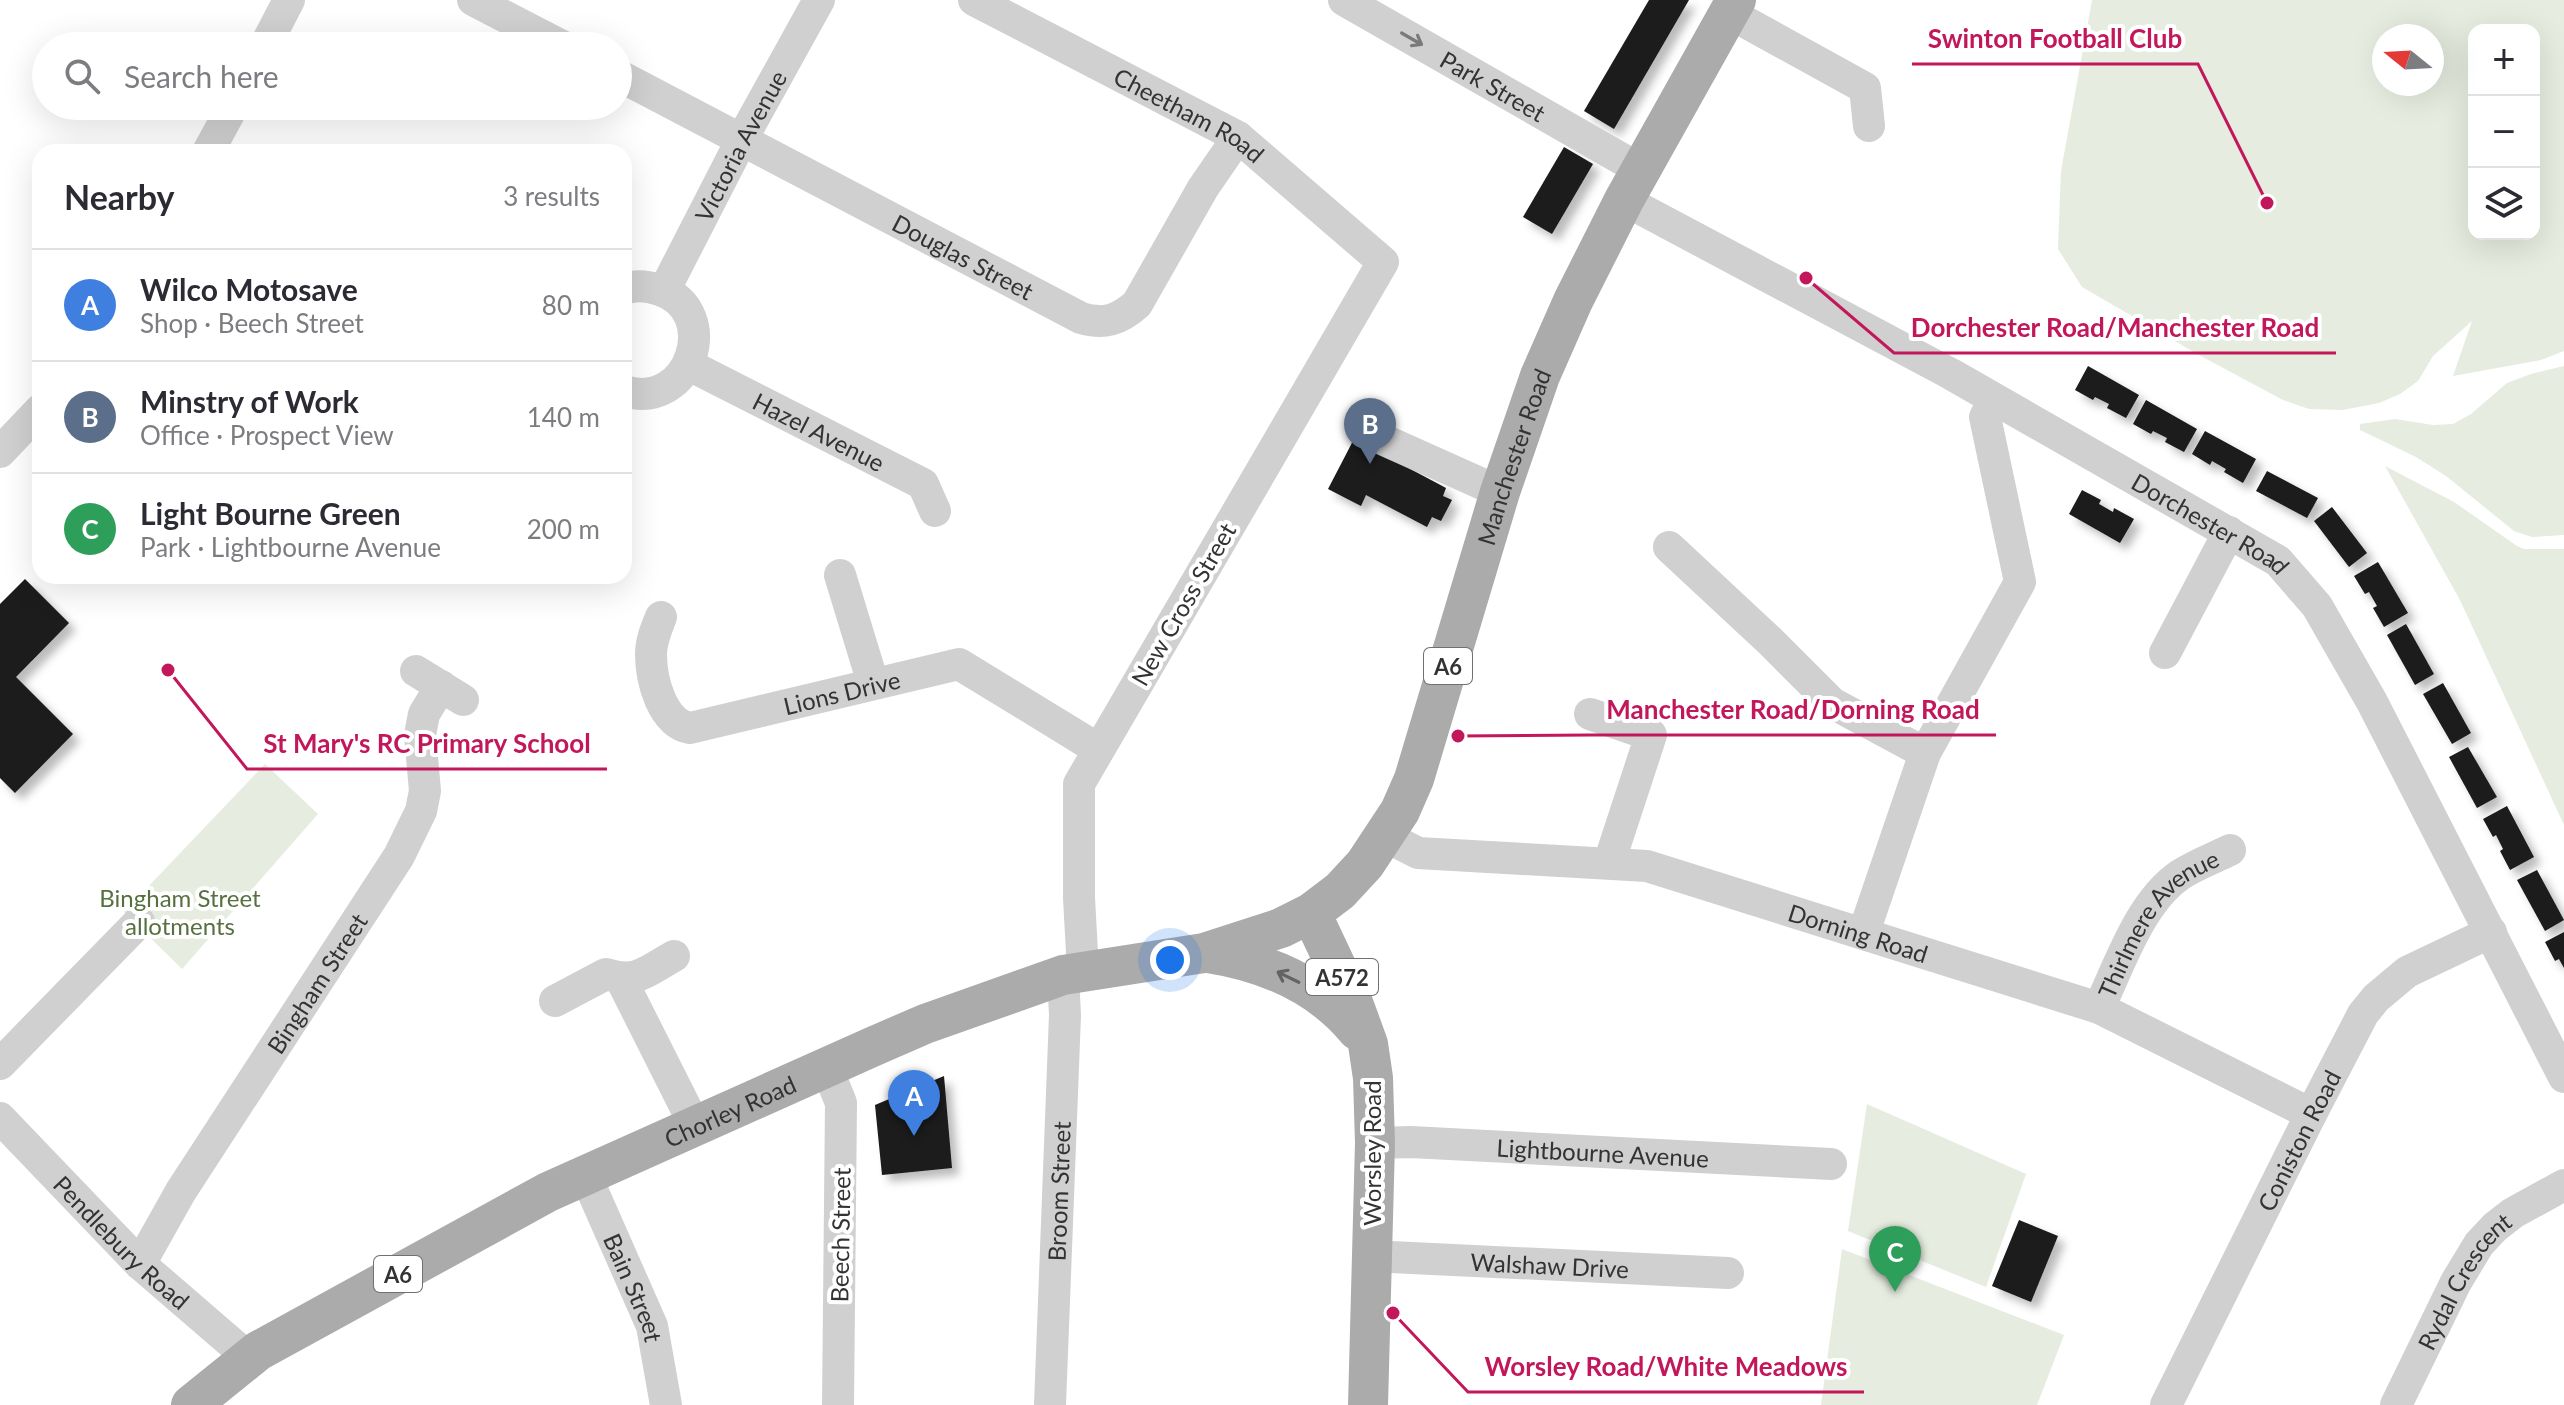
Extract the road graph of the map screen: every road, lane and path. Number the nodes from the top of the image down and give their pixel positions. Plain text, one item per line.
1 (289, 0) edge
2 (473, 0) edge
3 (819, 0) edge
4 (974, 0) edge
5 (1344, 0) edge
6 (1732, 6) edge
7 (272, 32) edge
8 (535, 32) edge
9 (632, 82) edge
10 (225, 120) edge
11 (1869, 126) dead end
12 (1238, 137) junction
13 (742, 139) junction
14 (212, 144) edge
15 (1632, 185) junction
16 (1383, 262) joint
17 (632, 288) edge
18 (664, 291) junction
19 (689, 365) junction
20 (632, 392) edge
21 (1994, 400) junction
22 (32, 418) edge
23 (1384, 440) dead end
24 (0, 452) edge
25 (1500, 492) junction
26 (935, 511) dead end
27 (2229, 532) junction
28 (1669, 547) dead end
29 (840, 575) dead end
30 (661, 617) dead end
31 (2165, 653) dead end
32 (873, 683) junction
33 (440, 685) dead end
34 (1590, 714) dead end
35 (1098, 749) junction
36 (1925, 753) junction
37 (1385, 836) junction
38 (2230, 850) dead end
39 (1609, 863) junction
40 (1311, 913) junction
41 (139, 922) dead end
42 (1864, 932) junction
43 (2491, 932) junction
44 (1204, 953) junction
45 (674, 956) dead end
46 (1073, 973) junction
47 (621, 979) junction
48 (555, 1001) dead end
49 (2099, 1008) junction
50 (1368, 1044) junction
51 (0, 1064) edge
52 (827, 1068) junction
53 (2564, 1077) edge
54 (2311, 1114) junction
55 (0, 1118) edge
56 (695, 1126) junction
57 (1375, 1143) junction
58 (1831, 1164) dead end
59 (585, 1174) junction
60 (2564, 1185) edge
61 (1370, 1256) junction
62 (140, 1264) junction
63 (1728, 1273) dead end
64 (249, 1358) junction
65 (191, 1405) edge
66 (666, 1405) edge
67 (838, 1405) edge
68 (1050, 1405) edge
69 (1368, 1405) edge
70 (2166, 1405) edge
71 (2396, 1405) edge

1 - 7 street
2 - 8 street
3 - 13 street, Victoria Avenue
4 - 12 street, Cheetham Road
5 -> 15 street, Park Street
6 - 11 street
6 - 15 main road, Manchester Road / A6
9 - 13 street, Douglas Street
10 - 14 street
12 - 13 street, Douglas Street
12 - 16 street, Cheetham Road
13 - 18 street, Victoria Avenue
15 - 21 street, Dorchester Road
15 - 25 main road, Manchester Road / A6
16 - 35 street, New Cross Street
17 - 18 street
18 - 19 street
19 - 20 street
19 - 26 street, Hazel Avenue
21 - 27 street, Dorchester Road
21 - 36 street
22 - 24 street
23 - 25 street
25 - 37 main road, Manchester Road / A6
27 - 31 street
27 - 43 street, Dorchester Road
28 - 36 street
29 - 32 street
30 - 32 street, Lions Drive
32 - 35 street, Lions Drive
33 - 62 street, Bingham Street
34 - 39 street
35 - 46 street, New Cross Street
36 - 42 street
37 - 39 street, Dorning Road
37 - 40 main road, Manchester Road / A6
38 - 49 street, Thirlmere Avenue
39 - 42 street, Dorning Road
40 - 44 main road, Chorley Road / A6
40 - 50 main road, Worsley Road / A572
41 - 51 street
42 - 49 street, Dorning Road
43 - 53 street, Dorchester Road
43 - 54 street, Coniston Road
44 - 46 main road, Chorley Road / A6
50 -> 44 main road
45 - 47 street
46 - 52 main road, Chorley Road / A6
46 - 68 street, Broom Street
47 - 48 street
47 - 56 street
49 - 54 street, Dorning Road
50 - 57 main road, Worsley Road / A572
52 - 56 main road, Chorley Road / A6
52 - 67 street, Beech Street
54 - 70 street, Coniston Road
55 - 62 street, Pendlebury Road
56 - 59 main road, Chorley Road / A6
57 - 58 street, Lightbourne Avenue
57 - 61 main road, Worsley Road / A572
59 - 64 main road, Chorley Road / A6
59 - 66 street, Bain Street
60 - 71 street, Rydal Crescent
61 - 63 street, Walshaw Drive
61 - 69 main road, Worsley Road / A572
62 - 64 street, Pendlebury Road
64 - 65 main road, Chorley Road / A6

